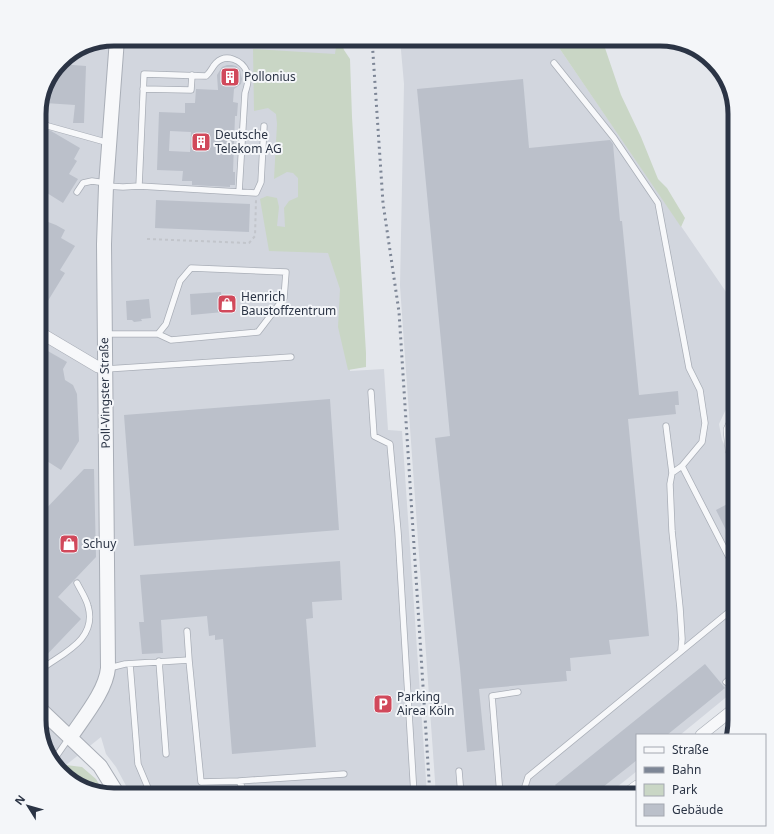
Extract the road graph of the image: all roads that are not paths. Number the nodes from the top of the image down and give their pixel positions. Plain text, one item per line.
1 (116, 46) edge
2 (554, 63) dead end
3 (192, 75) junction
4 (143, 89) junction
5 (46, 125) edge
6 (264, 126) dead end
7 (109, 143) junction
8 (106, 184) junction
9 (139, 186) junction
10 (77, 192) dead end
11 (239, 192) junction
12 (105, 334) junction
13 (158, 334) junction
14 (46, 336) edge
15 (291, 357) dead end
16 (105, 368) junction
17 (371, 392) dead end
18 (666, 426) dead end
19 (682, 466) junction
20 (672, 473) junction
21 (728, 555) edge
22 (77, 583) dead end
23 (728, 613) edge
24 (187, 631) dead end
25 (681, 650) junction
26 (189, 660) junction
27 (159, 661) junction
28 (130, 664) junction
29 (46, 666) edge
30 (108, 668) junction
31 (518, 692) dead end
32 (728, 714) edge
33 (46, 715) edge
34 (702, 734) edge
35 (70, 738) junction
36 (166, 754) dead end
37 (56, 756) edge
38 (459, 771) dead end
39 (344, 774) dead end
40 (239, 781) junction
41 (114, 788) edge
42 (148, 788) edge
43 (242, 788) edge
44 (414, 788) edge
45 (460, 788) edge
46 (499, 788) edge
47 (526, 788) edge

1 - 7 street, Poll-Vingster Straße
2 - 19 lane
3 - 4 lane
3 - 4 lane
3 - 11 lane
4 - 9 lane
5 - 7 lane
6 - 11 lane
7 - 8 street, Poll-Vingster Straße
8 - 9 lane
8 - 10 lane
8 - 12 street, Poll-Vingster Straße
9 - 11 lane
12 - 13 lane
12 - 16 street, Poll-Vingster Straße
13 - 13 lane
14 - 16 street
15 - 16 lane
16 - 30 street, Poll-Vingster Straße
17 - 44 lane
18 - 20 lane
19 - 20 lane
19 - 21 lane
20 - 25 lane
22 - 29 lane
23 - 25 lane
24 - 26 lane
25 - 47 lane
26 - 27 lane
26 - 40 lane
27 - 28 lane
27 - 36 lane
28 - 30 lane
28 - 42 lane
30 - 35 street, Poll-Vingster Straße
31 - 46 lane
32 - 34 street
33 - 35 street
35 - 37 lane
35 - 41 street
38 - 45 lane
39 - 40 lane
40 - 43 lane

